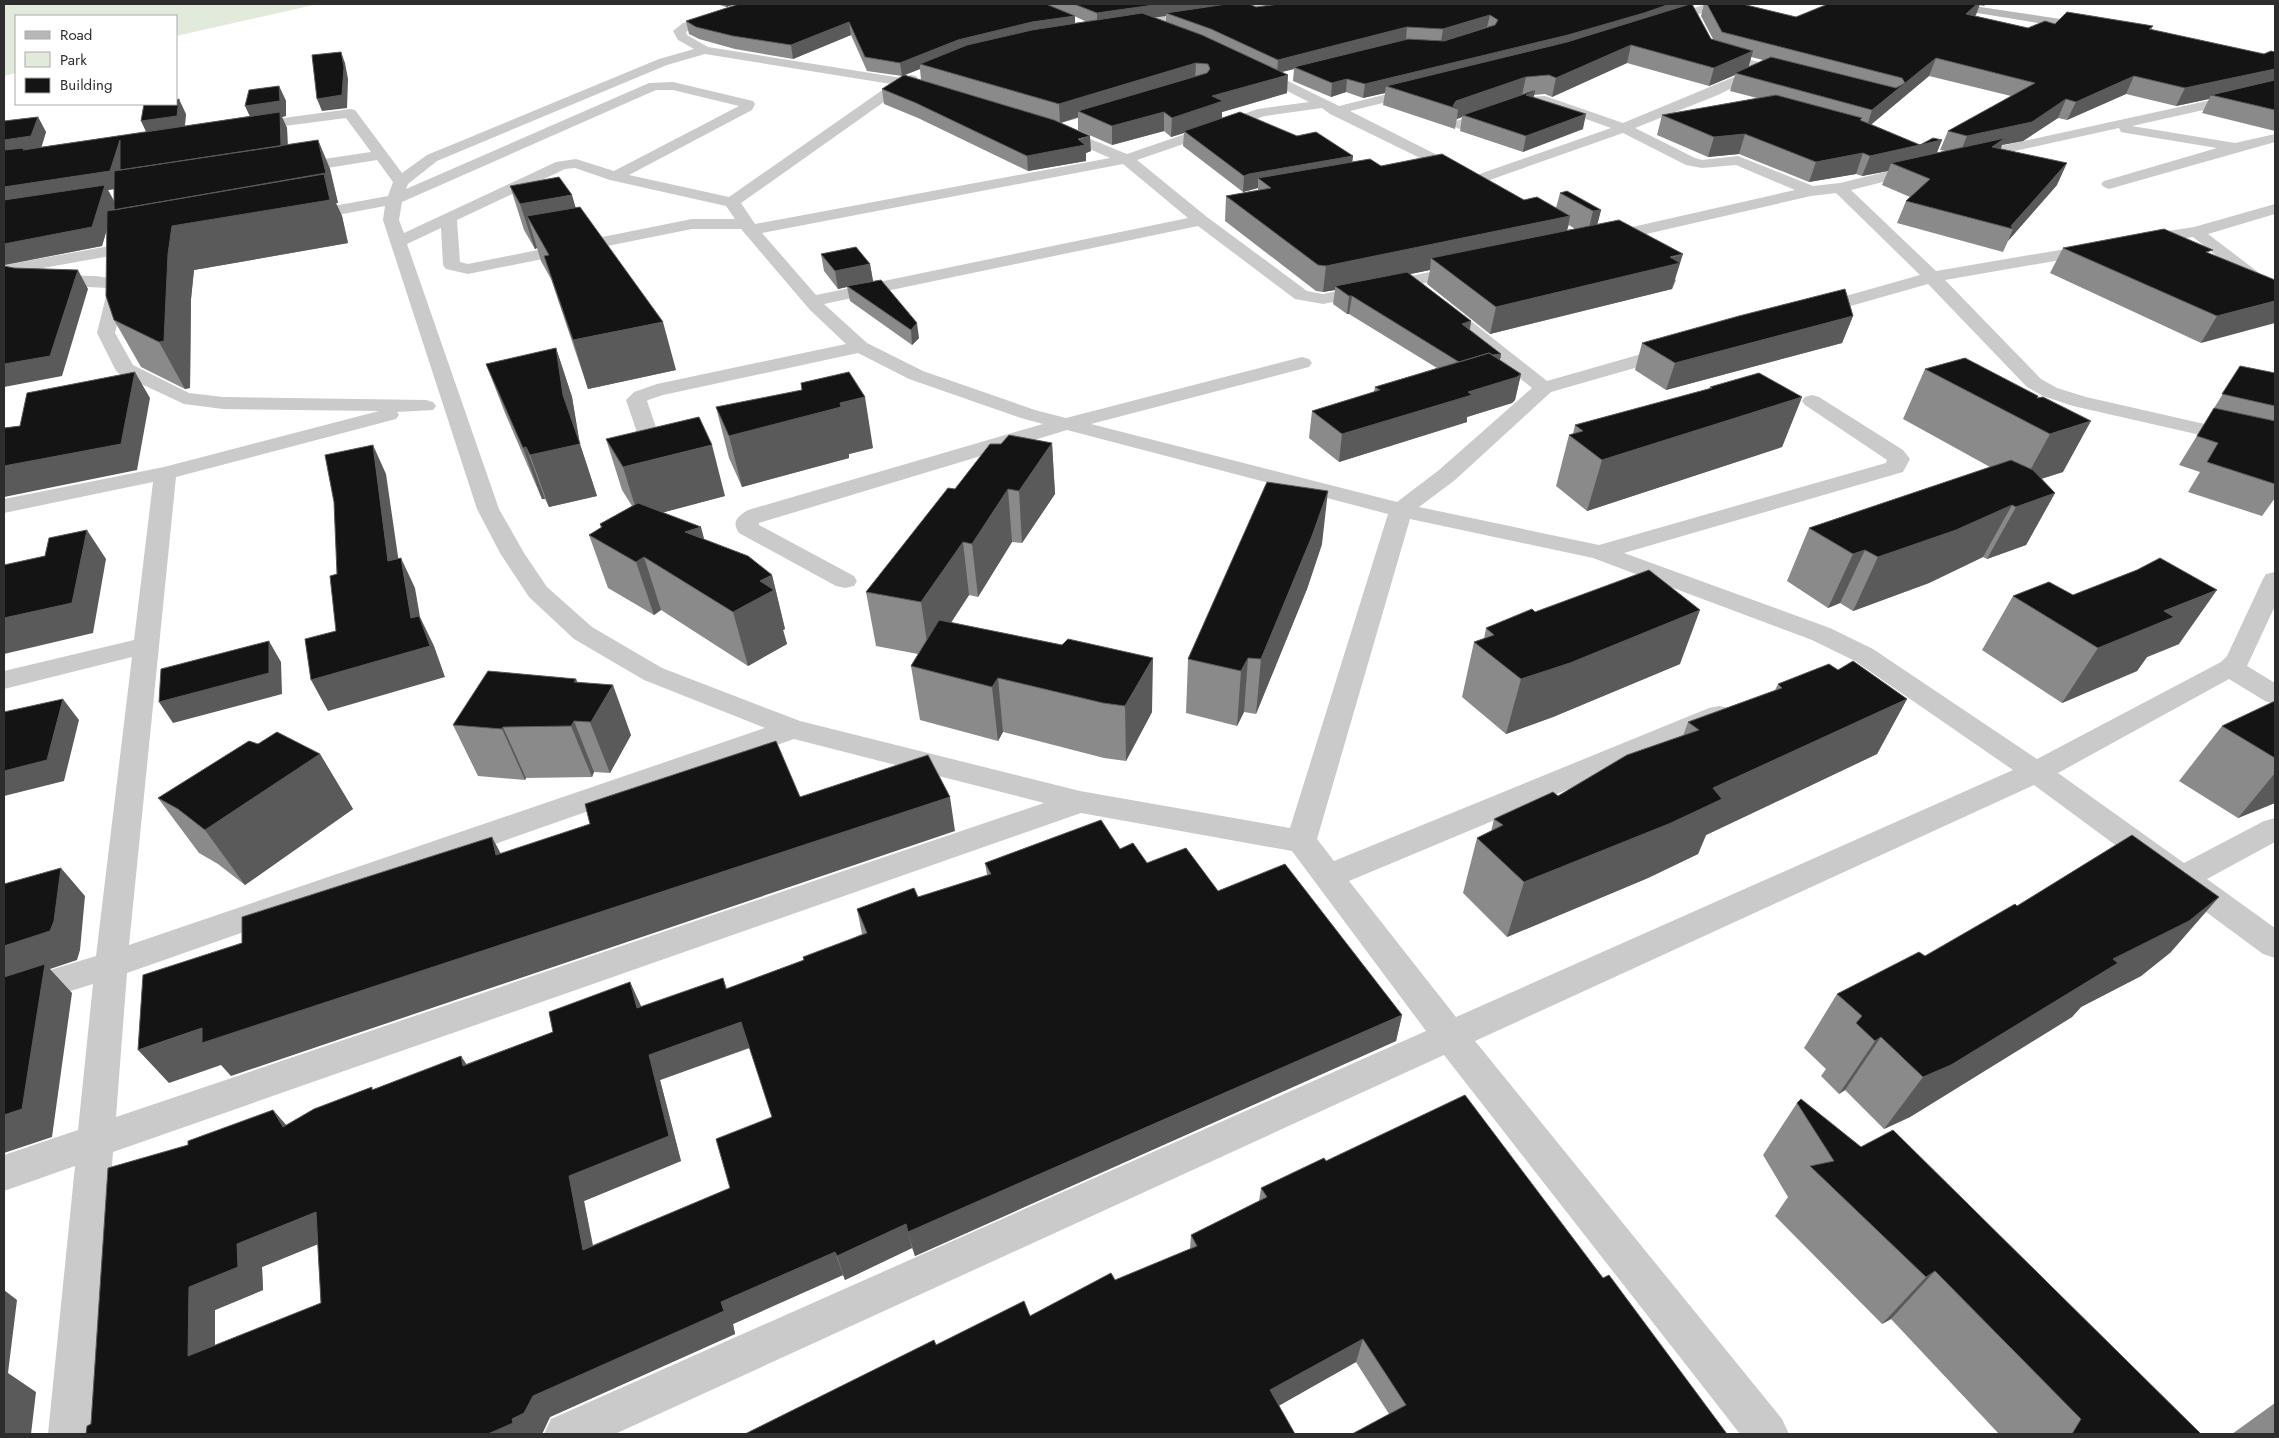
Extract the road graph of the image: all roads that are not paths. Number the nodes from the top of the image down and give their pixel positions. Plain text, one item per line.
1 (751, 4) edge
2 (1716, 4) edge
3 (1940, 4) edge
4 (1279, 7) edge
5 (1142, 24) junction
6 (2108, 30) edge
7 (1163, 31) junction
8 (1682, 31) edge
9 (1708, 45) edge
10 (705, 50) junction
11 (1239, 62) edge
12 (1294, 74) edge
13 (1276, 79) junction
14 (914, 81) junction
15 (936, 81) edge
16 (1429, 88) edge
17 (2275, 90) edge
18 (1713, 92) junction
19 (948, 96) edge
20 (1731, 98) dead end
21 (1328, 107) junction
22 (1039, 124) edge
23 (1079, 124) edge
24 (1459, 125) edge
25 (2114, 127) junction
26 (1624, 128) junction
27 (237, 129) edge
28 (1060, 130) junction
29 (2275, 138) edge
30 (2237, 147) junction
31 (2275, 154) edge
32 (382, 155) junction
33 (1126, 159) junction
34 (1955, 160) edge
35 (1440, 162) junction
36 (1936, 165) edge
37 (1412, 167) edge
38 (276, 171) edge
39 (615, 177) junction
40 (1476, 180) junction
41 (2109, 184) dead end
42 (1840, 188) junction
43 (1493, 190) edge
44 (1811, 190) junction
45 (398, 191) junction
46 (2275, 209) edge
47 (741, 216) junction
48 (449, 218) junction
49 (287, 219) edge
50 (1201, 220) junction
51 (2196, 232) junction
52 (160, 242) edge
53 (398, 242) junction
54 (1585, 244) edge
55 (1478, 267) edge
56 (9, 269) edge
57 (1932, 277) junction
58 (1410, 282) junction
59 (2275, 294) edge
60 (812, 300) junction
61 (1790, 318) edge
62 (1695, 345) edge
63 (860, 347) junction
64 (1302, 362) dead end
65 (1544, 388) junction
66 (451, 400) junction
67 (1812, 402) dead end
68 (426, 406) junction
69 (1066, 424) junction
70 (2275, 446) edge
71 (652, 448) edge
72 (165, 473) junction
73 (4, 506) edge
74 (1401, 510) junction
75 (1600, 552) junction
76 (2275, 578) edge
77 (845, 581) dead end
78 (146, 646) junction
79 (1864, 655) junction
80 (1836, 666) edge
81 (2230, 668) junction
82 (4, 680) edge
83 (2275, 695) edge
84 (1744, 704) edge
85 (793, 729) junction
86 (2036, 772) junction
87 (1080, 802) junction
88 (2275, 830) edge
89 (1301, 841) junction
90 (1329, 876) junction
91 (2182, 878) junction
92 (2275, 945) edge
93 (111, 964) junction
94 (4, 998) edge
95 (1450, 1036) junction
96 (97, 1141) junction
97 (4, 1173) edge
98 (70, 1434) edge
99 (566, 1434) edge
100 (1767, 1434) edge

1 - 10 street
2 - 8 street
3 - 6 street
4 - 5 street
4 - 7 street
5 - 7 street
5 - 7 street
9 - 18 street
10 - 14 street
10 - 45 street
11 - 13 street
12 - 13 street
13 - 21 street
14 - 15 street
14 - 19 street
14 - 47 street
16 - 21 street
17 - 25 street
18 - 20 street
18 - 26 street
21 - 33 street
21 - 35 street
22 - 28 street
23 - 28 street
24 - 26 street
25 - 30 street
25 - 34 street
26 - 40 street
26 - 44 street
27 - 32 street
28 - 33 street
29 - 30 street
30 - 31 street
30 - 41 street
32 - 38 street
32 - 45 street
33 - 47 street
33 - 50 street
35 - 37 street
35 - 40 street
36 - 42 street
39 - 45 street
39 - 47 street
39 - 48 street
40 - 43 street
42 - 44 street
42 - 57 street
44 - 54 street
45 - 49 street
45 - 53 street
46 - 51 street
47 - 48 street
47 - 60 street
48 - 53 street
50 - 58 street
50 - 60 street
51 - 57 street
51 - 59 street
52 - 56 street
53 - 66 street
55 - 58 street
56 - 68 street
57 - 61 street
57 - 70 street
58 - 65 street
60 - 63 street
62 - 65 street
63 - 69 street
63 - 71 street
64 - 69 street
65 - 74 street
66 - 68 street
66 - 85 street
67 - 75 street
68 - 72 street
69 - 74 street
69 - 77 street
72 - 73 street
72 - 78 street
74 - 75 street
74 - 89 street
75 - 79 street
76 - 81 street
78 - 82 street
78 - 93 street
79 - 80 street
79 - 86 street
81 - 83 street
81 - 86 street
84 - 90 street
85 - 87 street
85 - 93 street
86 - 91 street
86 - 95 street
87 - 89 street
87 - 96 street
88 - 91 street
89 - 90 street
90 - 95 street
91 - 92 street
93 - 94 street
93 - 96 street
95 - 99 street
95 - 100 street
96 - 97 street
96 - 98 street

